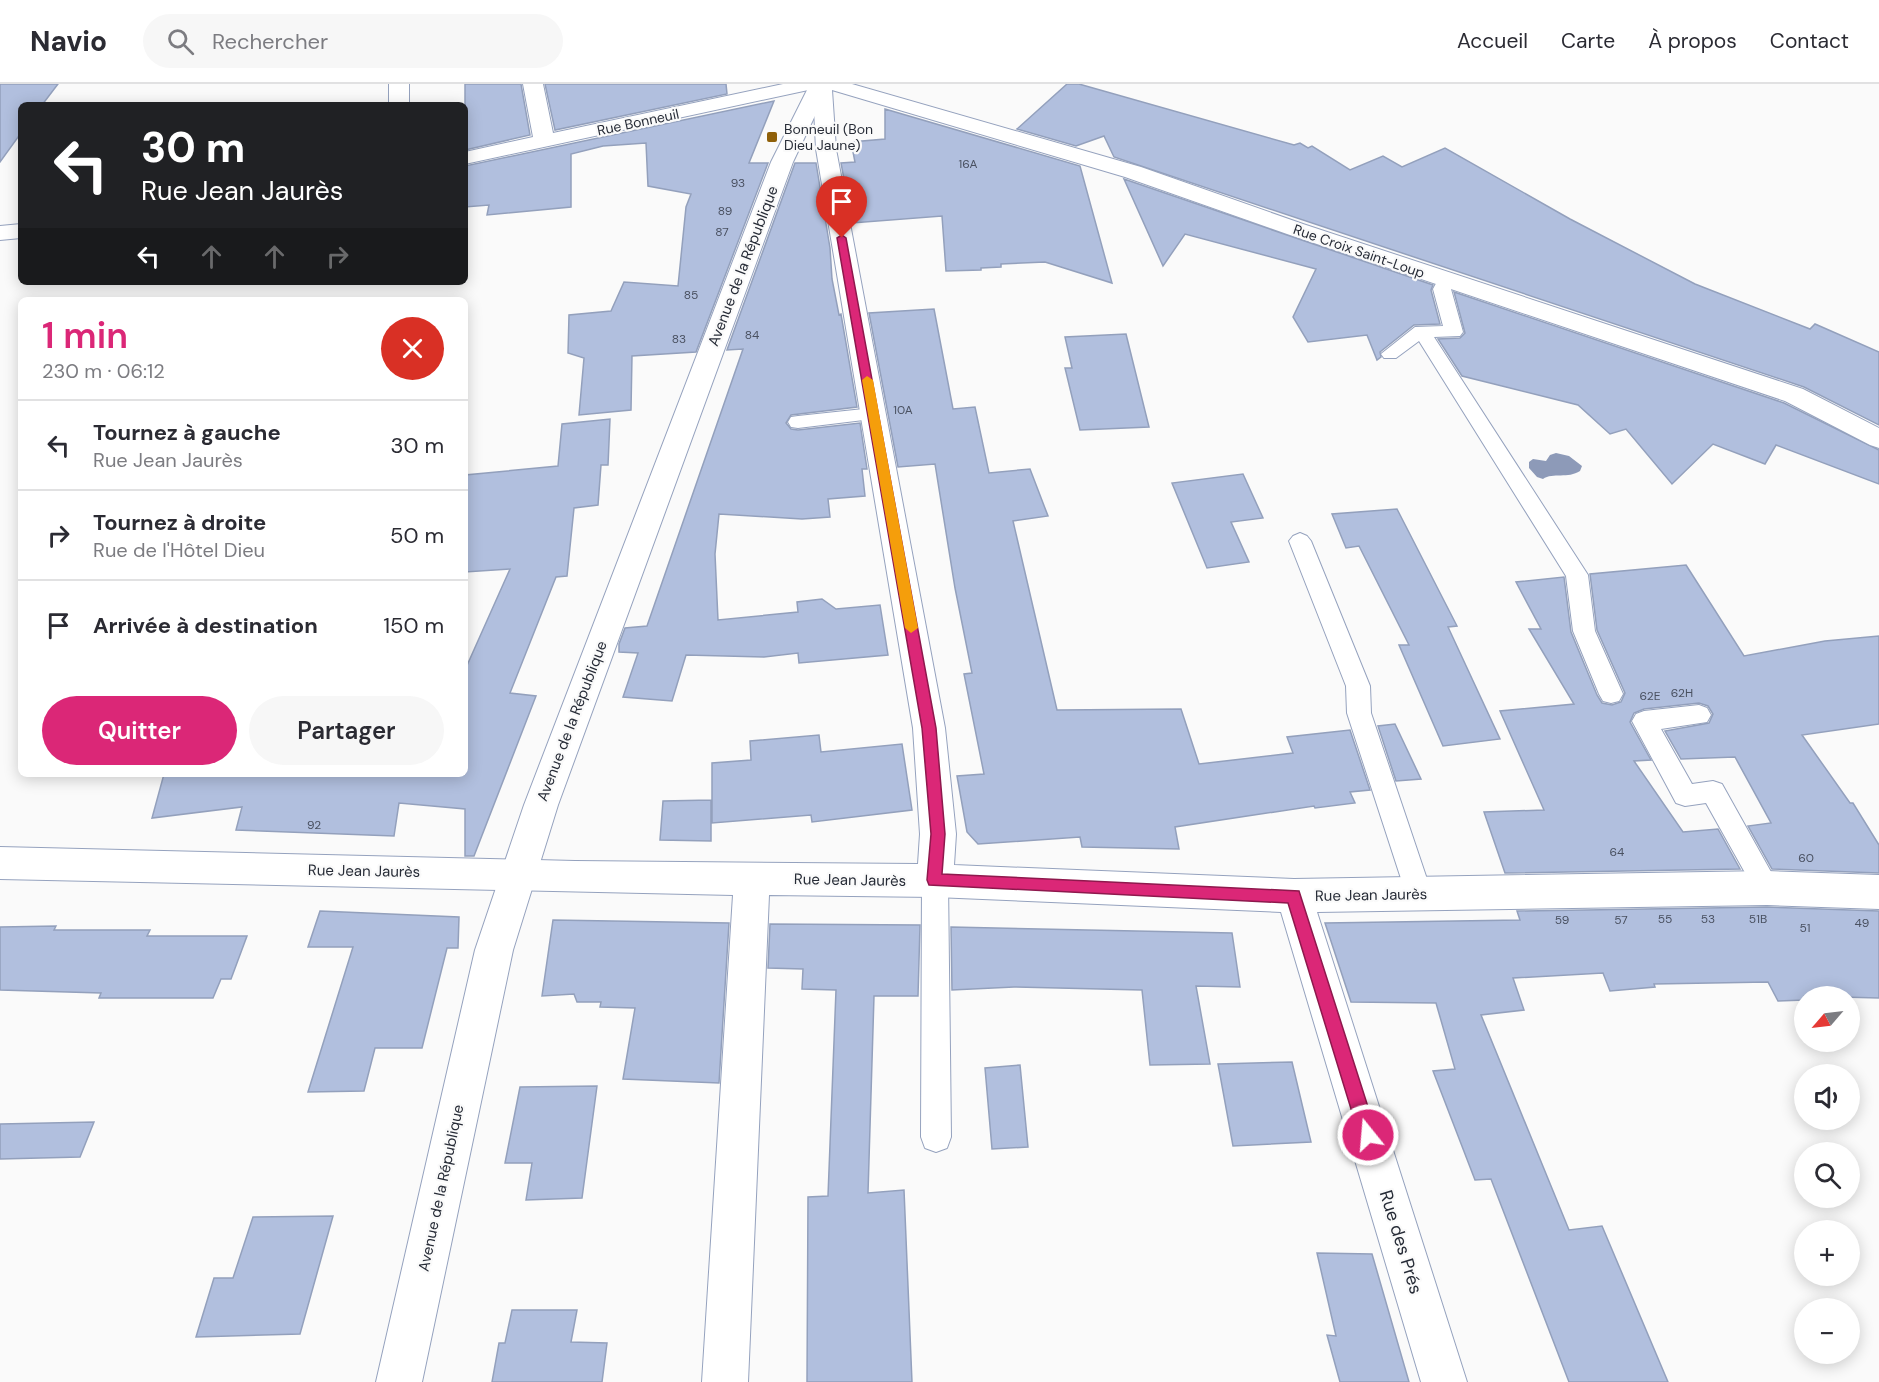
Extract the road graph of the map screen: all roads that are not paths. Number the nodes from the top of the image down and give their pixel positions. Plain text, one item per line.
1 (399, 84) edge
2 (533, 84) edge
3 (810, 84) edge
4 (821, 84) edge
5 (831, 84) edge
6 (399, 102) edge
7 (544, 141) junction
8 (468, 157) edge
9 (18, 231) edge
10 (0, 233) edge
11 (1446, 280) junction
12 (1421, 331) junction
13 (1390, 354) dead end
14 (873, 414) junction
15 (798, 422) dead end
16 (1879, 439) edge
17 (1300, 541) dead end
18 (1611, 694) dead end
19 (1699, 715) dead end
20 (0, 863) edge
21 (518, 874) junction
22 (752, 878) junction
23 (934, 880) junction
24 (1767, 888) junction
25 (1879, 892) edge
26 (1419, 894) junction
27 (1294, 896) junction
28 (936, 1137) dead end
29 (399, 1382) edge
30 (725, 1382) edge
31 (1444, 1382) edge

1 - 6 street
2 - 7 street
3 - 7 street, Rue Bonneuil
4 - 14 street
4 - 21 street, Avenue de la République
5 - 11 street, Rue Croix Saint-Loup
7 - 8 street, Rue Bonneuil
9 - 10 street
11 - 12 lane
11 - 16 street, Rue Croix Saint-Loup
12 - 13 lane
12 - 18 lane
14 - 15 lane
14 - 23 street
17 - 26 lane
19 - 24 lane
20 - 21 street, Rue Jean Jaurès
21 - 22 street, Rue Jean Jaurès
21 - 29 street, Avenue de la République
22 - 23 street, Rue Jean Jaurès
22 - 30 street
23 - 27 street, Rue Jean Jaurès
23 - 28 lane
24 - 25 street, Rue Jean Jaurès
24 - 26 street, Rue Jean Jaurès
26 - 27 street, Rue Jean Jaurès
27 - 31 street, Rue des Prés

